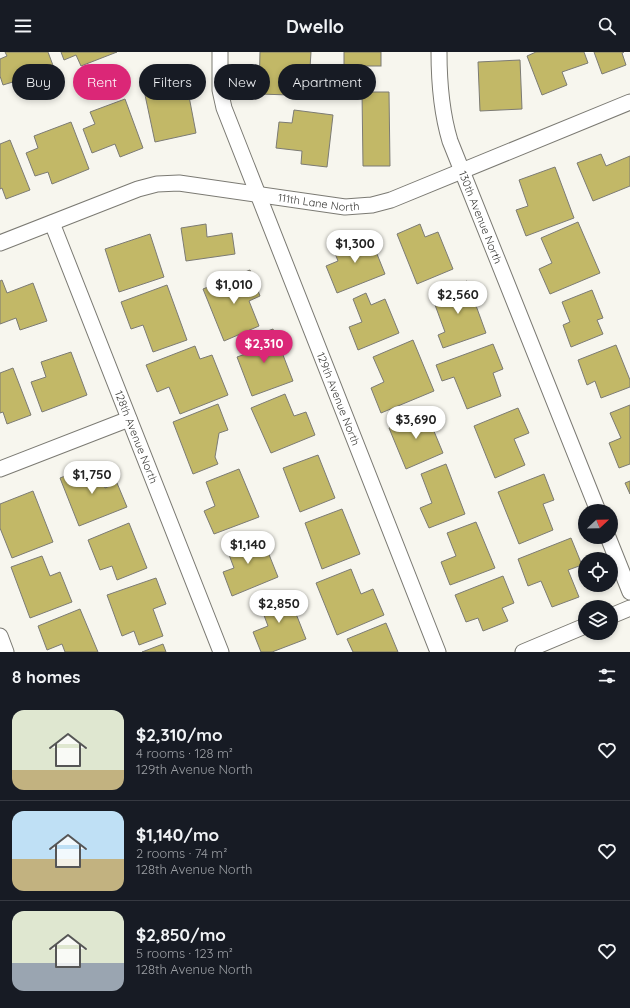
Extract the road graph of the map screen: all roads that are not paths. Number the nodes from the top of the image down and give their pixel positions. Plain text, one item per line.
1 (220, 52) edge
2 (439, 52) edge
3 (630, 102) edge
4 (461, 172) junction
5 (257, 194) junction
6 (52, 223) junction
7 (0, 243) edge
8 (129, 418) junction
9 (0, 469) edge
10 (595, 504) edge
11 (611, 544) edge
12 (630, 592) edge
13 (630, 608) edge
14 (618, 613) edge
15 (578, 629) edge
16 (0, 636) edge
17 (6, 652) edge
18 (221, 652) edge
19 (438, 652) edge
20 (523, 652) edge

1 - 5 street, 129th Avenue North
2 - 4 street, 130th Avenue North
3 - 4 street, 111th Lane North
4 - 5 street, 111th Lane North
4 - 10 street, 130th Avenue North
5 - 6 street, 111th Lane North
5 - 19 street, 129th Avenue North
6 - 7 street, 111th Lane North
6 - 8 street, 128th Avenue North
8 - 9 street
8 - 18 street, 128th Avenue North
11 - 12 street
13 - 14 street
15 - 20 street
16 - 17 street

